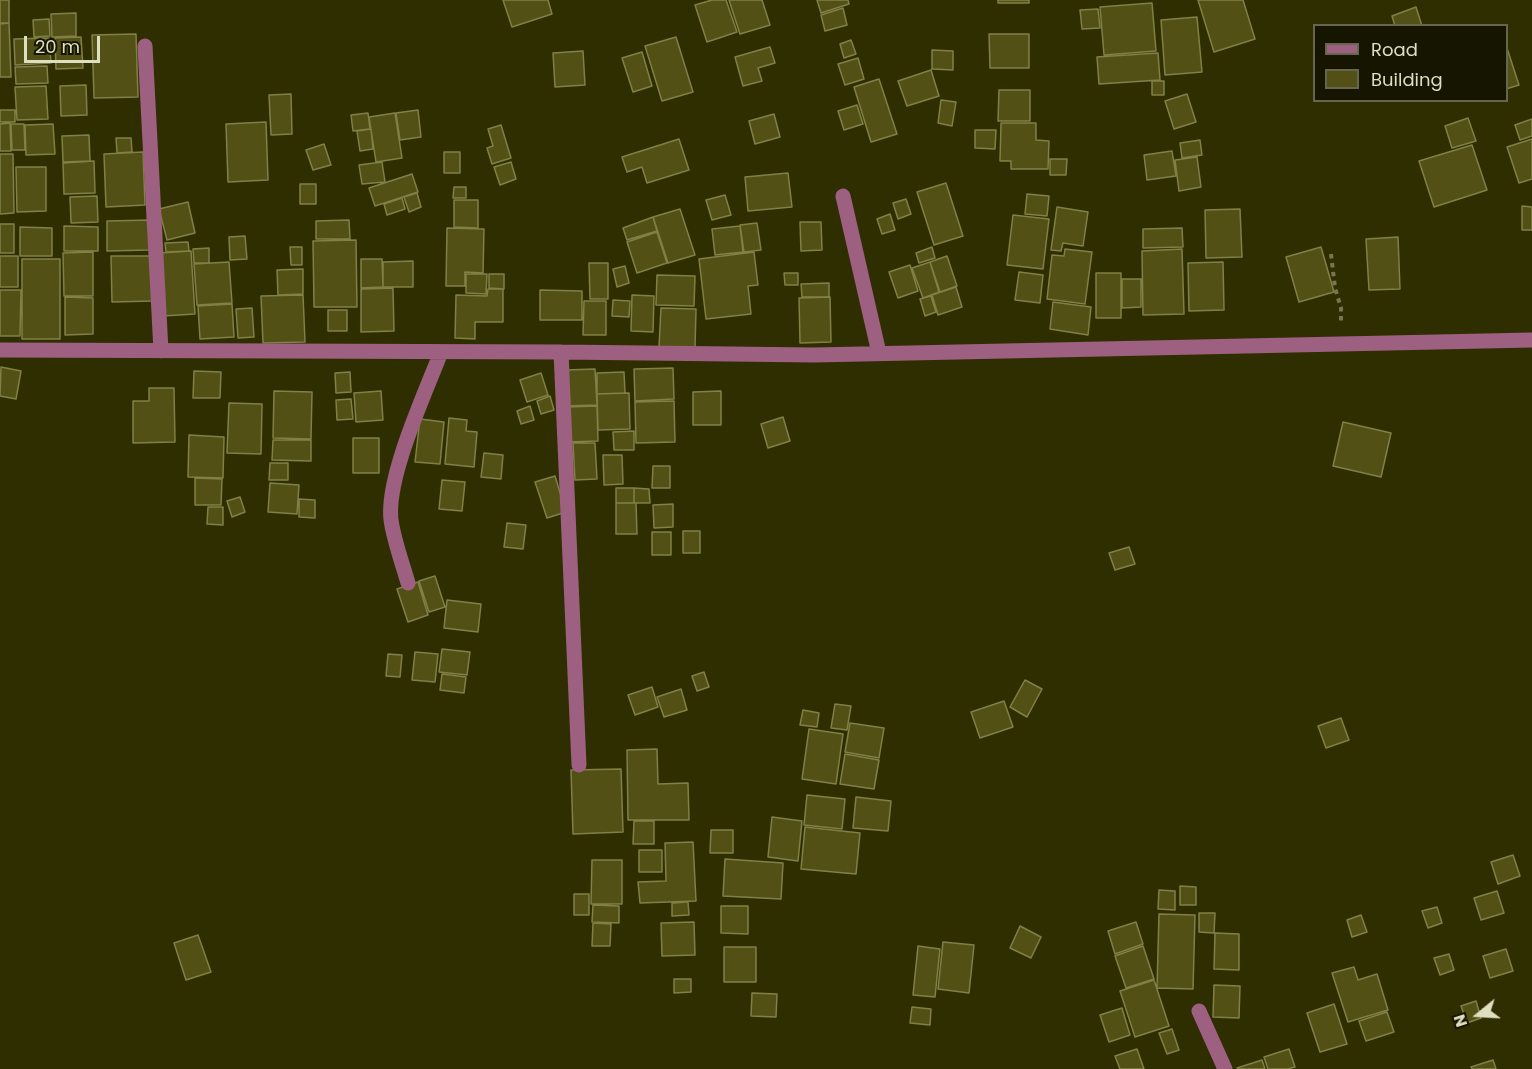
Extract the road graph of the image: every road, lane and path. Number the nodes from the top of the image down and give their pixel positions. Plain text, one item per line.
1 (145, 46) dead end
2 (843, 196) dead end
3 (1331, 254) dead end
4 (1532, 340) edge
5 (1339, 344) junction
6 (0, 350) edge
7 (161, 351) junction
8 (441, 352) junction
9 (561, 352) junction
10 (879, 353) junction
11 (408, 583) dead end
12 (579, 765) dead end
13 (1199, 1011) dead end
14 (1225, 1069) edge

1 - 7 street
2 - 10 street
3 - 5 path
4 - 5 street
5 - 10 street
6 - 7 street
7 - 8 street
8 - 9 street
8 - 11 street
9 - 10 street
9 - 12 street
13 - 14 street

